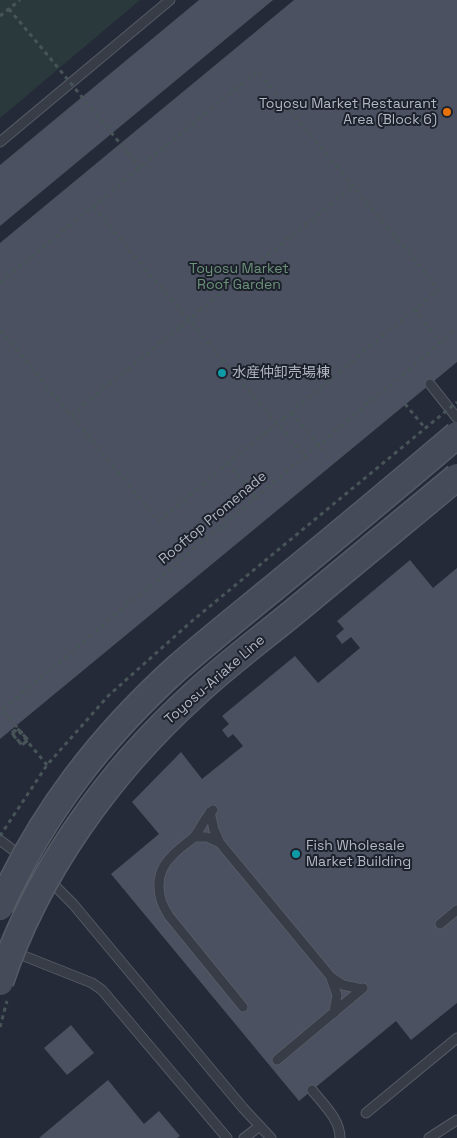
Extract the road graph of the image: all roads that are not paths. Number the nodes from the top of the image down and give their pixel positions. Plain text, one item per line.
1 (170, 0) edge
2 (0, 142) edge
3 (430, 384) dead end
4 (457, 418) edge
5 (457, 435) edge
6 (457, 477) edge
7 (194, 837) junction
8 (0, 840) edge
9 (220, 843) junction
10 (0, 907) edge
11 (457, 910) edge
12 (440, 924) dead end
13 (10, 951) junction
14 (331, 976) junction
15 (4, 988) edge
16 (243, 1007) dead end
17 (333, 1013) junction
18 (457, 1038) edge
19 (277, 1060) dead end
20 (312, 1090) dead end
21 (366, 1114) dead end
22 (457, 1120) edge
23 (260, 1126) junction
24 (227, 1138) edge
25 (244, 1138) edge
26 (271, 1138) edge
27 (340, 1138) edge
28 (429, 1138) edge

1 - 2 lane
3 - 4 lane
5 - 10 main road, bridge
6 - 13 main road, Toyosu-Ariake Line, bridge
7 - 9 lane
7 - 9 lane
7 - 16 lane
8 - 23 lane
9 - 14 lane
11 - 12 lane
13 - 15 main road, Toyosu-Ariake Line, bridge
13 - 24 lane
14 - 17 lane
14 - 17 lane
17 - 19 lane
18 - 21 lane
20 - 27 lane
22 - 28 lane
23 - 25 lane
23 - 26 lane

